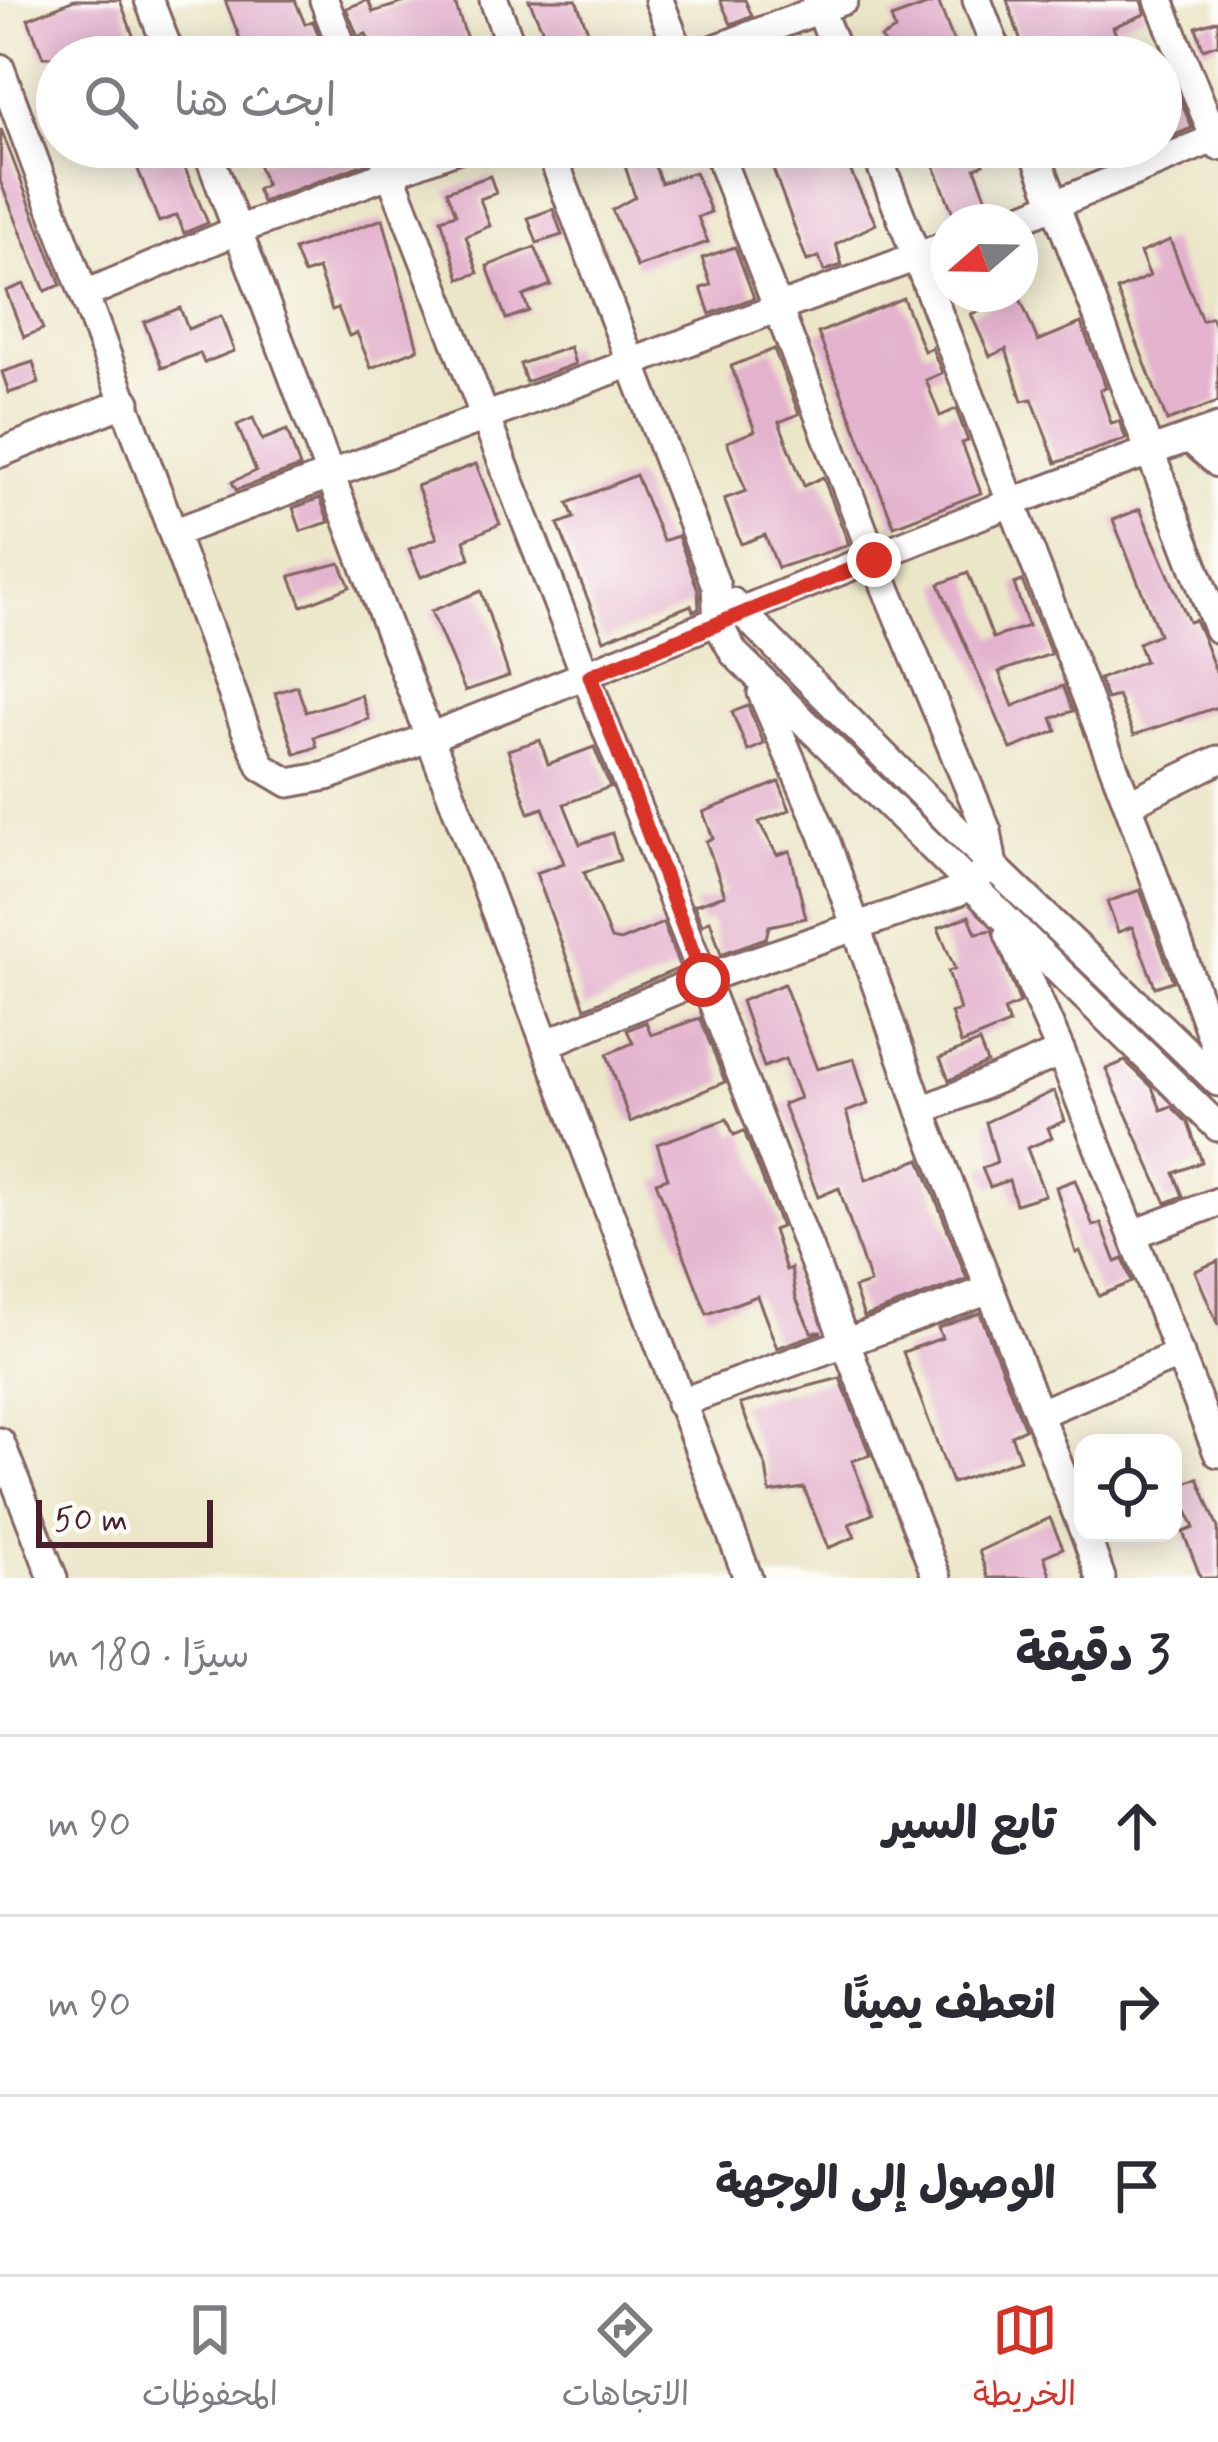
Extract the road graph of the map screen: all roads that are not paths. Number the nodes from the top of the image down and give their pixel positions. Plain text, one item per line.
1 (149, 0) edge
2 (324, 0) edge
3 (494, 0) edge
4 (659, 0) edge
5 (977, 0) edge
6 (1159, 0) edge
7 (827, 4) edge
8 (163, 36) edge
9 (338, 36) edge
10 (507, 36) edge
11 (673, 36) edge
12 (747, 36) edge
13 (834, 36) edge
14 (991, 36) edge
15 (1174, 36) edge
16 (1182, 56) edge
17 (0, 68) edge
18 (1217, 140) edge
19 (1182, 154) edge
20 (36, 163) edge
21 (38, 168) edge
22 (214, 168) edge
23 (368, 168) edge
24 (388, 168) edge
25 (558, 168) edge
26 (724, 168) edge
27 (882, 168) edge
28 (1042, 168) edge
29 (1149, 168) edge
30 (1056, 206) junction
31 (1038, 213) edge
32 (238, 230) junction
33 (930, 251) edge
34 (916, 256) junction
35 (86, 294) junction
36 (779, 308) junction
37 (633, 364) junction
38 (125, 402) junction
39 (489, 419) junction
40 (1218, 428) edge
41 (1189, 438) junction
42 (1150, 450) junction
43 (0, 453) edge
44 (1218, 463) edge
45 (330, 475) junction
46 (1012, 502) junction
47 (173, 533) junction
48 (874, 560) junction
49 (731, 619) junction
50 (1218, 629) edge
51 (590, 676) junction
52 (754, 677) junction
53 (429, 738) junction
54 (1218, 760) edge
55 (1129, 804) junction
56 (993, 866) junction
57 (969, 886) junction
58 (1004, 922) junction
59 (856, 927) junction
60 (703, 980) junction
61 (546, 1044) junction
62 (1061, 1052) junction
63 (1218, 1054) edge
64 (1218, 1082) edge
65 (921, 1111) junction
66 (1218, 1127) edge
67 (1218, 1202) edge
68 (1134, 1234) junction
69 (989, 1290) junction
70 (845, 1341) junction
71 (1180, 1354) junction
72 (680, 1403) junction
73 (1040, 1414) junction
74 (0, 1442) edge
75 (1218, 1453) edge
76 (1074, 1504) edge
77 (1088, 1542) edge
78 (53, 1578) edge
79 (748, 1578) edge
80 (937, 1578) edge
81 (1101, 1578) edge

1 - 8 street
2 - 9 street
3 - 10 street
4 - 11 street
5 - 14 street
6 - 15 street
7 - 12 street
7 - 13 street
16 - 18 street
17 - 20 street
18 - 19 street
21 - 35 street
22 - 32 street
23 - 32 street
24 - 39 street
25 - 37 street
26 - 36 street
27 - 34 street
28 - 30 street
29 - 30 street
30 - 31 street
30 - 42 street
32 - 35 street
32 - 45 street
33 - 34 street
34 - 36 street
34 - 46 street
35 - 38 street
36 - 37 street
36 - 48 street
37 - 39 street
37 - 49 street
38 - 43 street
38 - 47 street
39 - 45 street
39 - 51 street
40 - 41 street
41 - 42 street
41 - 44 street
42 - 46 street
42 - 50 street
45 - 47 street
45 - 53 street
46 - 48 street
46 - 55 street
47 - 53 street
48 - 49 street
48 - 56 street
49 - 51 street
49 - 52 street
49 - 56 street
51 - 53 street
51 - 60 street
52 - 57 street
52 - 59 street
53 - 61 street
54 - 55 street
55 - 63 street
56 - 57 street
56 - 64 street
57 - 58 street
57 - 59 street
58 - 62 street
58 - 66 street
59 - 60 street
59 - 65 street
60 - 61 street
60 - 70 street
61 - 72 street
62 - 65 street
62 - 68 street
65 - 69 street
67 - 68 street
68 - 71 street
69 - 70 street
69 - 73 street
70 - 72 street
70 - 80 street
71 - 73 street
71 - 75 street
72 - 79 street
73 - 76 street
74 - 78 street
77 - 81 street

